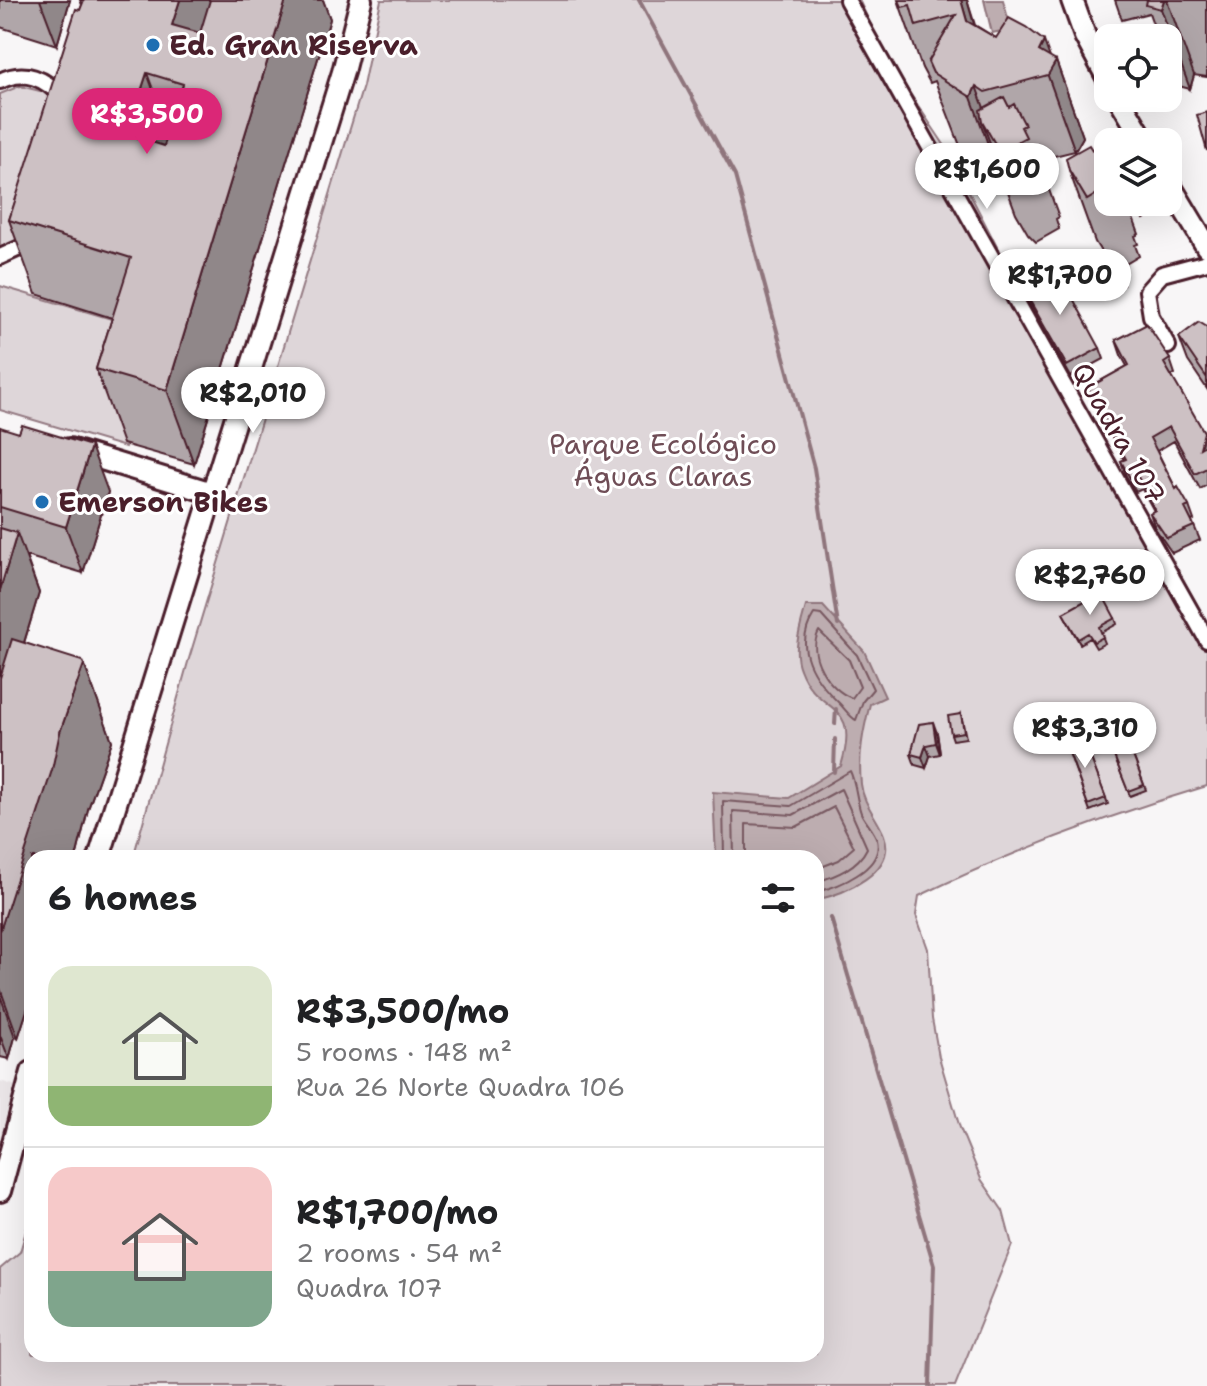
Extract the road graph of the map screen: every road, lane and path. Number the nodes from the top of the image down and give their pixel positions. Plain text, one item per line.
1 (361, 0) edge
2 (847, 0) edge
3 (1072, 0) edge
4 (1094, 53) edge
5 (0, 81) edge
6 (66, 110) edge
7 (1182, 205) edge
8 (37, 227) edge
9 (1207, 247) edge
10 (0, 257) edge
11 (1207, 262) edge
12 (1168, 346) dead end
13 (45, 442) edge
14 (212, 493) junction
15 (1207, 640) edge
16 (101, 850) edge
17 (24, 1102) edge
18 (0, 1191) edge

1 - 14 street
2 - 15 street, Quadra 107
3 - 4 street
5 - 6 street
7 - 9 street
8 - 10 street
11 - 12 street
13 - 14 street
14 - 16 street
17 - 18 street

